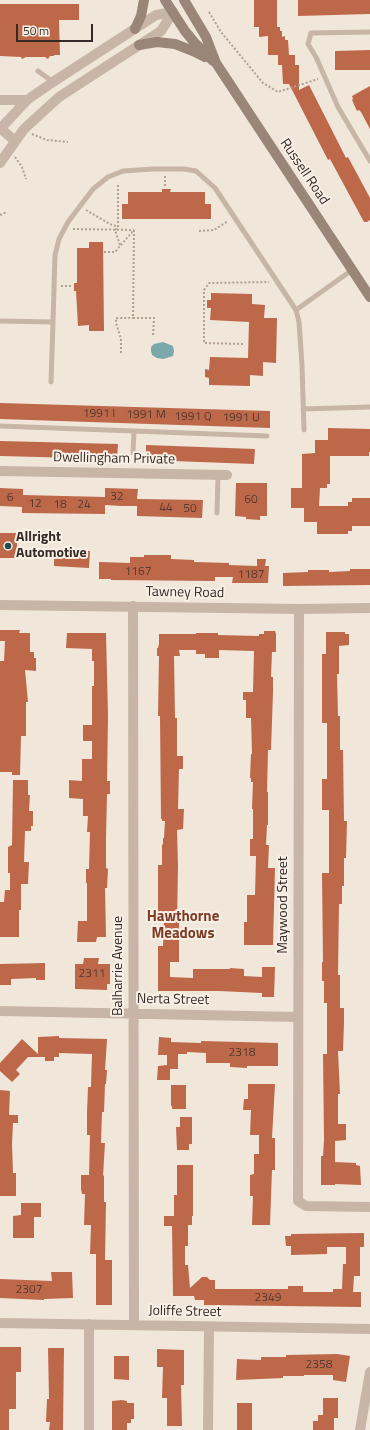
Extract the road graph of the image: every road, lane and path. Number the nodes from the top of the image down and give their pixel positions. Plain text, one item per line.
1 (144, 0) edge
2 (165, 0) edge
3 (184, 1) edge
4 (173, 12) junction
5 (209, 12) dead end
6 (135, 29) junction
7 (370, 32) edge
8 (139, 45) junction
9 (216, 63) junction
10 (38, 71) dead end
11 (325, 76) junction
12 (54, 82) junction
13 (0, 100) edge
14 (27, 100) junction
15 (0, 129) edge
16 (30, 134) dead end
17 (15, 141) junction
18 (68, 142) dead end
19 (13, 155) dead end
20 (370, 161) edge
21 (0, 163) edge
22 (165, 169) junction
23 (26, 179) dead end
24 (118, 185) dead end
25 (165, 187) dead end
26 (80, 206) junction
27 (7, 212) dead end
28 (0, 215) edge
29 (234, 216) junction
30 (118, 227) junction
31 (64, 229) junction
32 (115, 230) junction
33 (134, 230) junction
34 (199, 230) dead end
35 (120, 245) junction
36 (104, 252) dead end
37 (352, 270) junction
38 (277, 282) junction
39 (54, 286) junction
40 (72, 286) dead end
41 (370, 297) edge
42 (296, 310) junction
43 (133, 318) junction
44 (0, 321) edge
45 (53, 322) junction
46 (153, 336) dead end
47 (243, 344) dead end
48 (121, 353) dead end
49 (51, 382) dead end
50 (370, 407) edge
51 (303, 409) junction
52 (0, 426) edge
53 (304, 430) dead end
54 (134, 431) junction
55 (267, 436) dead end
56 (133, 453) dead end
57 (0, 471) edge
58 (223, 475) joint
59 (217, 513) dead end
60 (0, 605) edge
61 (133, 606) junction
62 (370, 608) edge
63 (299, 609) junction
64 (0, 1011) edge
65 (133, 1013) junction
66 (298, 1017) junction
67 (370, 1207) edge
68 (0, 1323) edge
69 (89, 1324) junction
70 (134, 1325) junction
71 (209, 1327) junction
72 (370, 1329) edge
73 (370, 1372) edge
74 (89, 1430) edge
75 (208, 1430) edge
76 (360, 1430) edge

1 - 6 main road
2 - 4 main road, Russell Road
3 - 4 main road
3 - 9 main road, Russell Road
4 - 6 street
4 - 8 street
4 - 9 main road, Russell Road
5 - 11 path
6 - 12 street
7 - 11 lane
8 - 9 main road
8 - 17 street
9 - 37 main road, Russell Road
10 - 12 lane
11 - 20 lane
12 - 14 street
13 - 14 street
14 - 15 street
15 - 17 street
16 - 18 path
17 - 21 street
19 - 23 path
22 - 25 path
22 - 26 lane
22 - 29 lane
24 - 30 path
26 - 30 path
26 - 31 lane
27 - 28 path
29 - 34 path
29 - 38 lane
30 - 32 path
31 - 32 path
31 - 39 lane
32 - 33 path
32 - 35 path
33 - 35 path
33 - 43 path
35 - 36 path
37 - 41 main road, Russell Road
37 - 42 lane
38 - 42 lane
38 - 47 path
39 - 40 path
39 - 45 lane
42 - 51 lane
43 - 46 path
43 - 48 path
44 - 45 lane
45 - 49 lane
50 - 51 lane
51 - 53 lane
52 - 54 lane
54 - 55 lane
54 - 56 lane
57 - 58 street, Dwellingham Private
58 - 59 lane
60 - 61 street, Tawney Road
61 - 63 street, Tawney Road
61 - 65 street, Balharrie Avenue
62 - 63 street, Tawney Road
63 - 66 street, Maywood Street
64 - 65 street, Nerta Street
65 - 66 street, Nerta Street
65 - 70 street, Balharrie Avenue
66 - 67 street, Maywood Street
68 - 69 street, Joliffe Street
69 - 70 street, Joliffe Street
69 - 74 street
70 - 71 street, Joliffe Street
71 - 72 street, Joliffe Street
71 - 75 street
73 - 76 street

